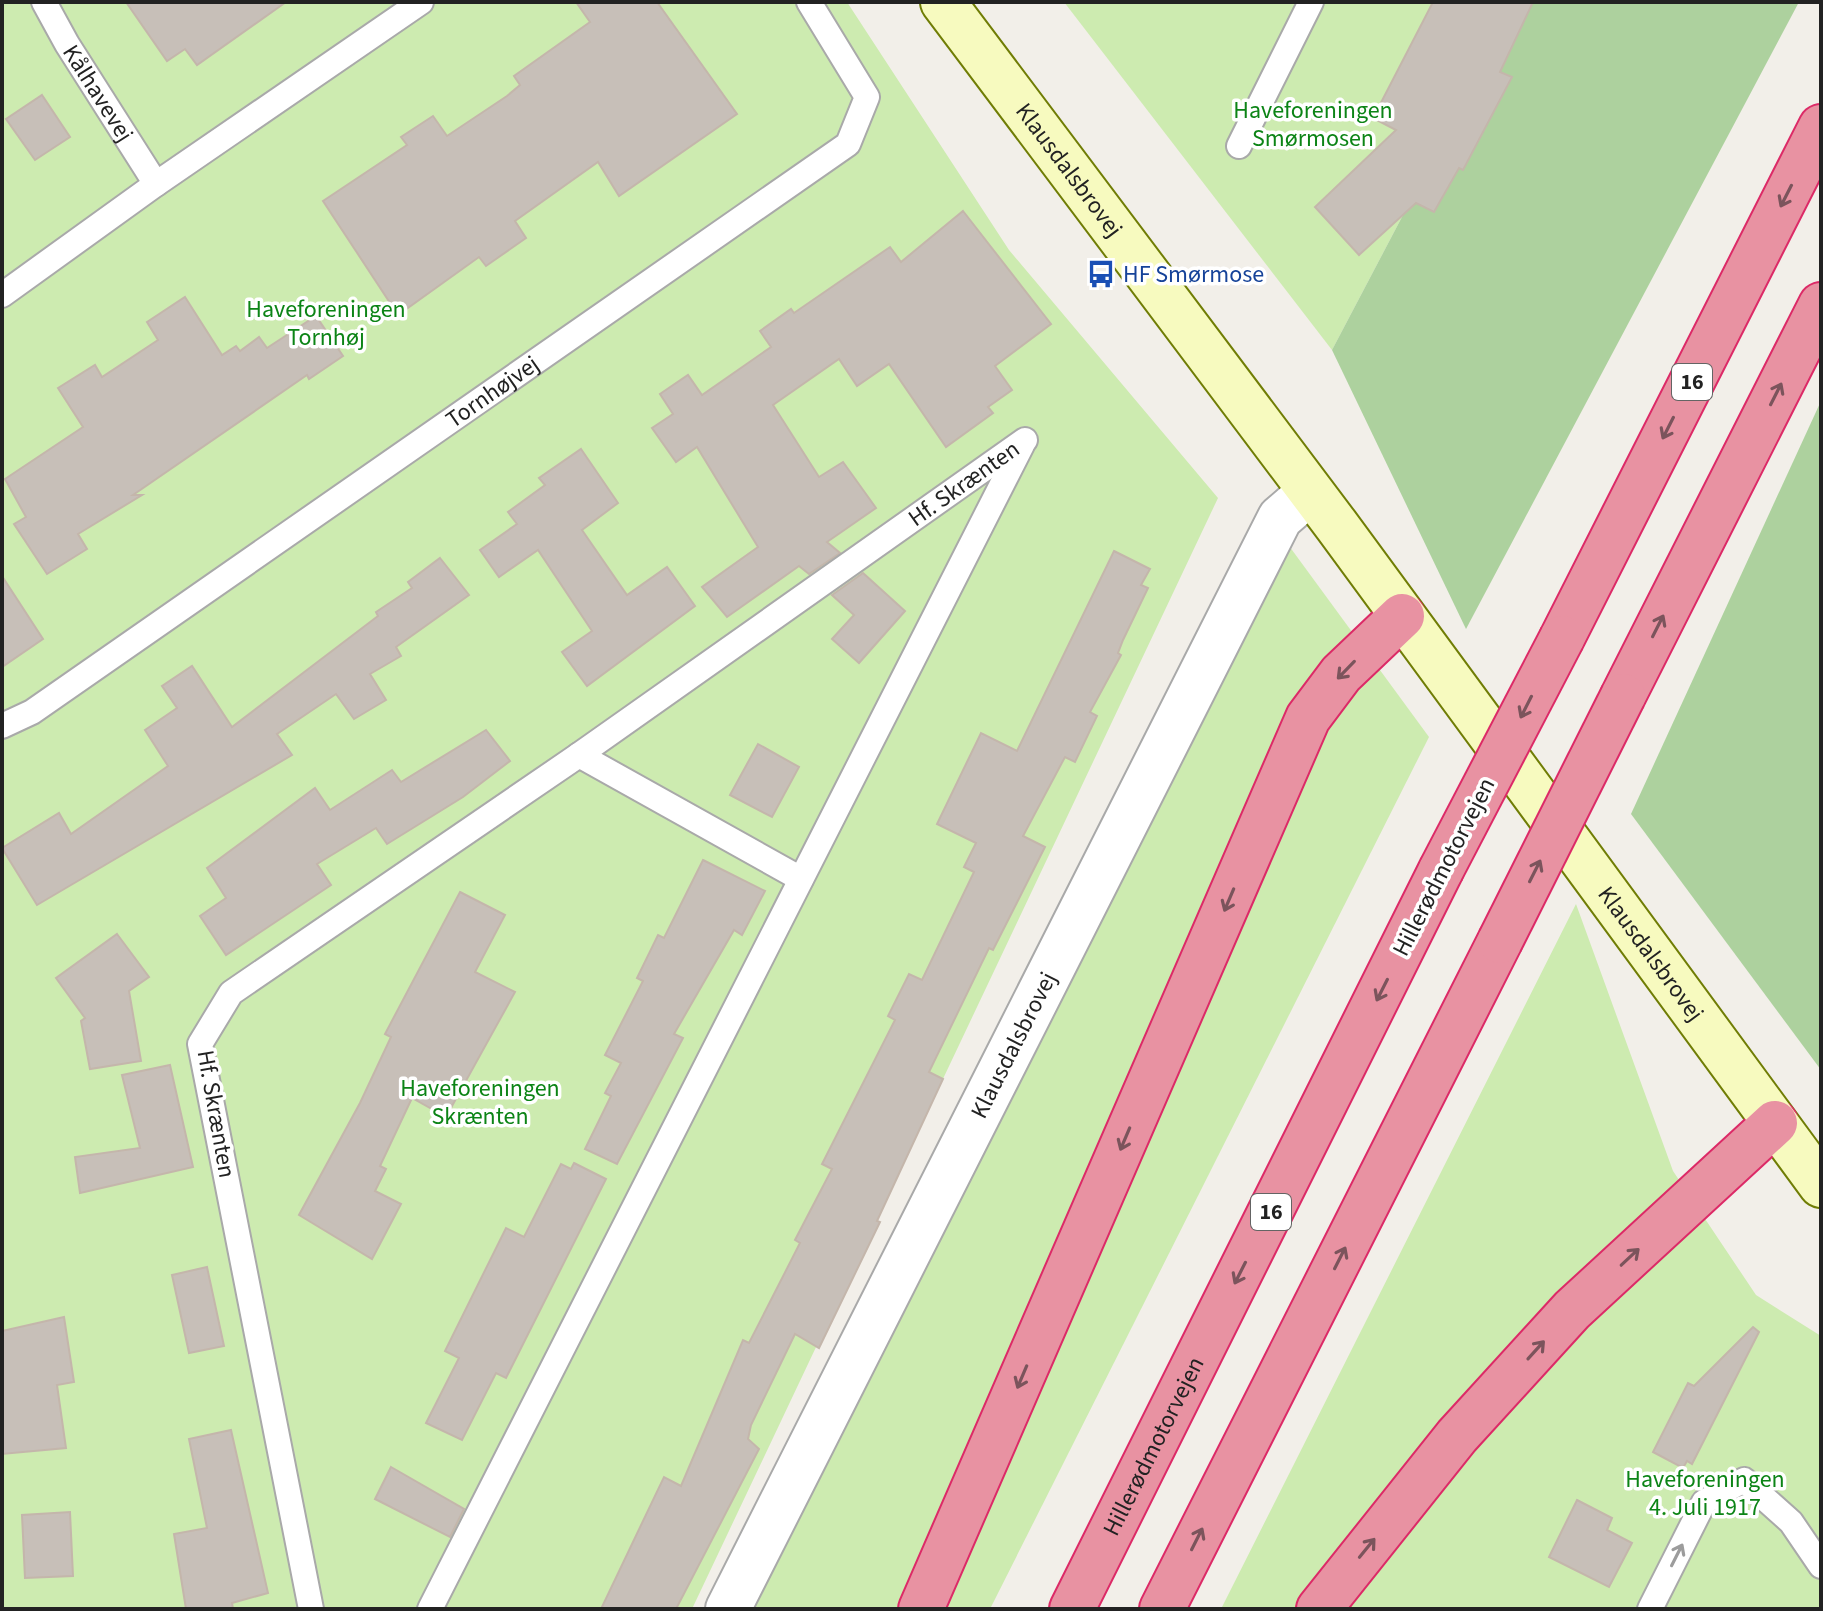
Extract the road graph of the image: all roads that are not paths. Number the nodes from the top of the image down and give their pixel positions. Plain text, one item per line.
1 (44, 2) edge
2 (421, 2) edge
3 (809, 2) edge
4 (943, 2) edge
5 (1311, 2) edge
6 (1821, 127) edge
7 (1239, 146) dead end
8 (156, 184) junction
9 (2, 295) edge
10 (1821, 305) edge
11 (1310, 492) junction
12 (1402, 616) junction
13 (2, 726) edge
14 (579, 755) junction
15 (801, 879) junction
16 (1775, 1123) junction
17 (1821, 1185) edge
18 (1101, 1553) junction
19 (1821, 1566) edge
20 (311, 1609) edge
21 (430, 1609) edge
22 (728, 1609) edge
23 (921, 1609) edge
24 (1051, 1609) edge
25 (1072, 1609) edge
26 (1162, 1609) edge
27 (1319, 1609) edge
28 (1650, 1609) edge

1 - 8 lane, Kålhavevej
2 - 8 lane
3 - 13 lane, Tornhøjvej
4 - 11 street, Klausdalsbrovej
5 - 7 lane
6 -> 18 highway, Hillerødmotorvejen / 16, bridge
8 - 9 lane
26 -> 10 highway, bridge
11 - 12 street, Klausdalsbrovej
11 - 22 street, Klausdalsbrovej
12 - 16 street, Klausdalsbrovej
12 -> 23 highway
14 - 15 lane
14 - 15 lane, Hf. Skrænten
14 - 20 lane, Hf. Skrænten
15 - 21 lane, Hf. Skrænten
16 - 17 street, Klausdalsbrovej
27 -> 16 highway
18 - 24 highway
18 - 25 highway, Hillerødmotorvejen / 16
28 -> 19 lane

